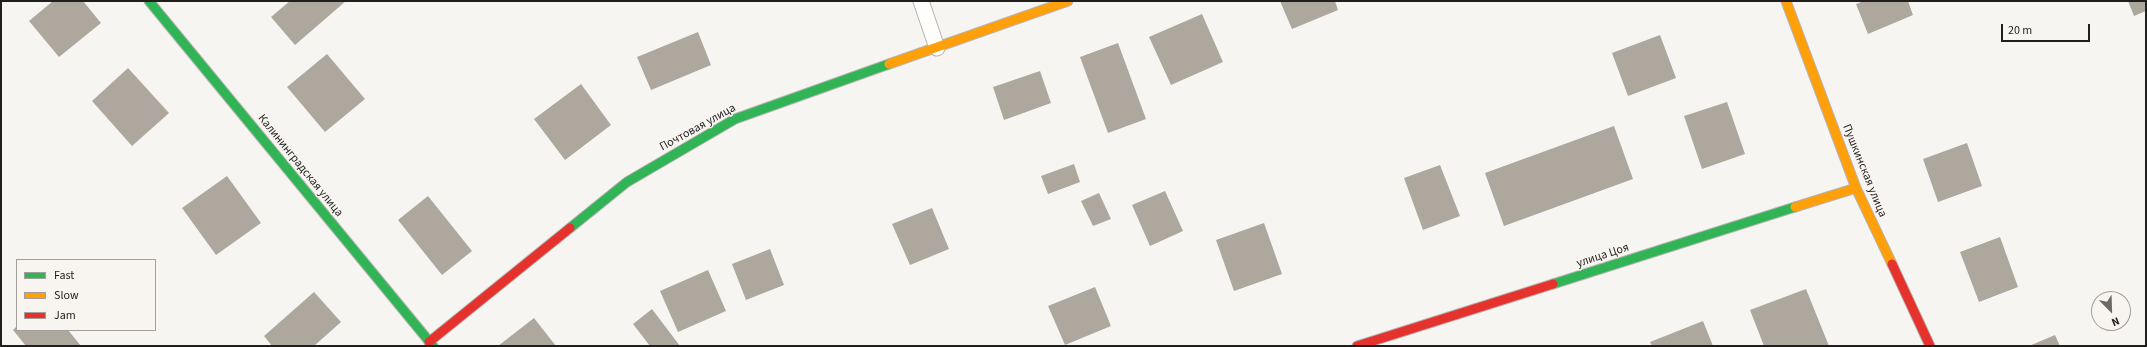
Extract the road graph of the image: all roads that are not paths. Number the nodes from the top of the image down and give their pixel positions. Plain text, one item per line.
1 (149, 1) edge
2 (921, 1) edge
3 (1068, 1) edge
4 (1786, 1) edge
5 (937, 48) junction
6 (1856, 188) junction
7 (431, 344) edge
8 (1357, 346) edge
9 (1930, 346) edge

1 - 7 street, Калининградская улица
2 - 5 lane
3 - 5 street, Почтовая улица
4 - 6 street, Пушкинская улица
5 - 7 street, Почтовая улица
6 - 8 street, улица Цоя
6 - 9 street, Пушкинская улица

